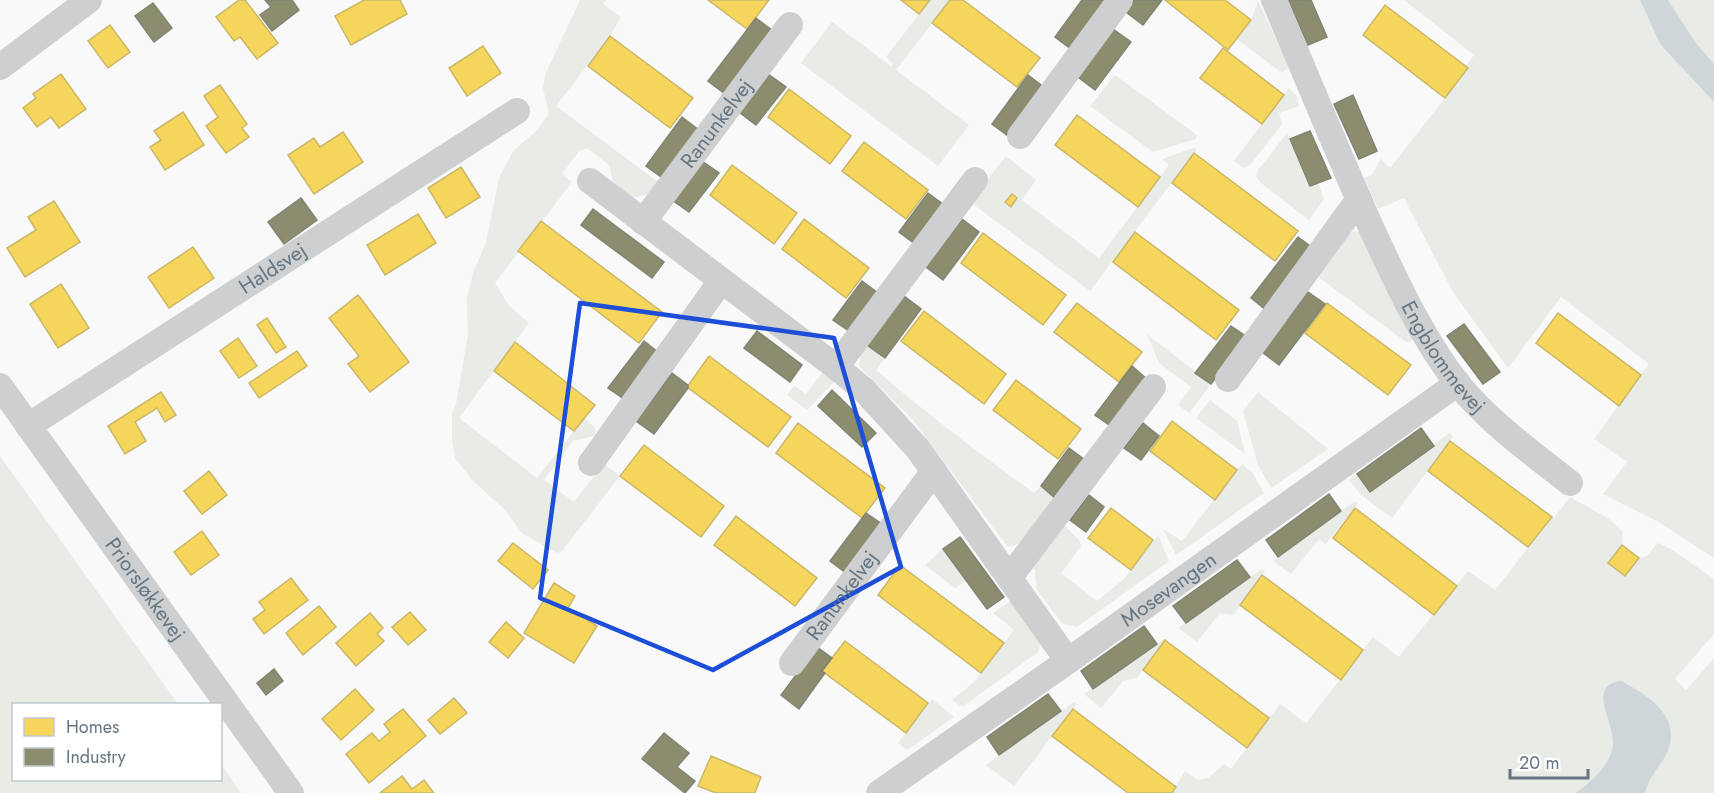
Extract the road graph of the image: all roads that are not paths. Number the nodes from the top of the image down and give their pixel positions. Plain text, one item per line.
1 (89, 0) edge
2 (1120, 0) edge
3 (1274, 0) edge
4 (790, 25) dead end
5 (0, 67) edge
6 (517, 111) dead end
7 (1020, 136) dead end
8 (975, 180) dead end
9 (590, 181) dead end
10 (1359, 200) junction
11 (643, 222) junction
12 (721, 280) junction
13 (836, 367) junction
14 (1228, 379) dead end
15 (1458, 383) junction
16 (0, 386) edge
17 (1153, 387) dead end
18 (28, 426) junction
19 (591, 463) dead end
20 (934, 471) junction
21 (1570, 483) dead end
22 (1010, 577) junction
23 (1068, 661) junction
24 (792, 663) dead end
25 (291, 793) edge
26 (879, 793) edge

1 - 5 street
2 - 7 street
3 - 10 street, Engblommevej
4 - 11 street, Ranunkelvej
6 - 18 street, Haldsvej
8 - 13 street
9 - 11 street
10 - 14 street
10 - 15 street, Engblommevej
11 - 12 street
12 - 13 street
12 - 19 street
13 - 20 street
15 - 21 street, Engblommevej
15 - 23 street, Mosevangen
16 - 18 street, Priorsløkkevej
17 - 22 street
18 - 25 street, Priorsløkkevej
20 - 22 street
20 - 24 street, Ranunkelvej
22 - 23 street
23 - 26 street, Mosevangen

